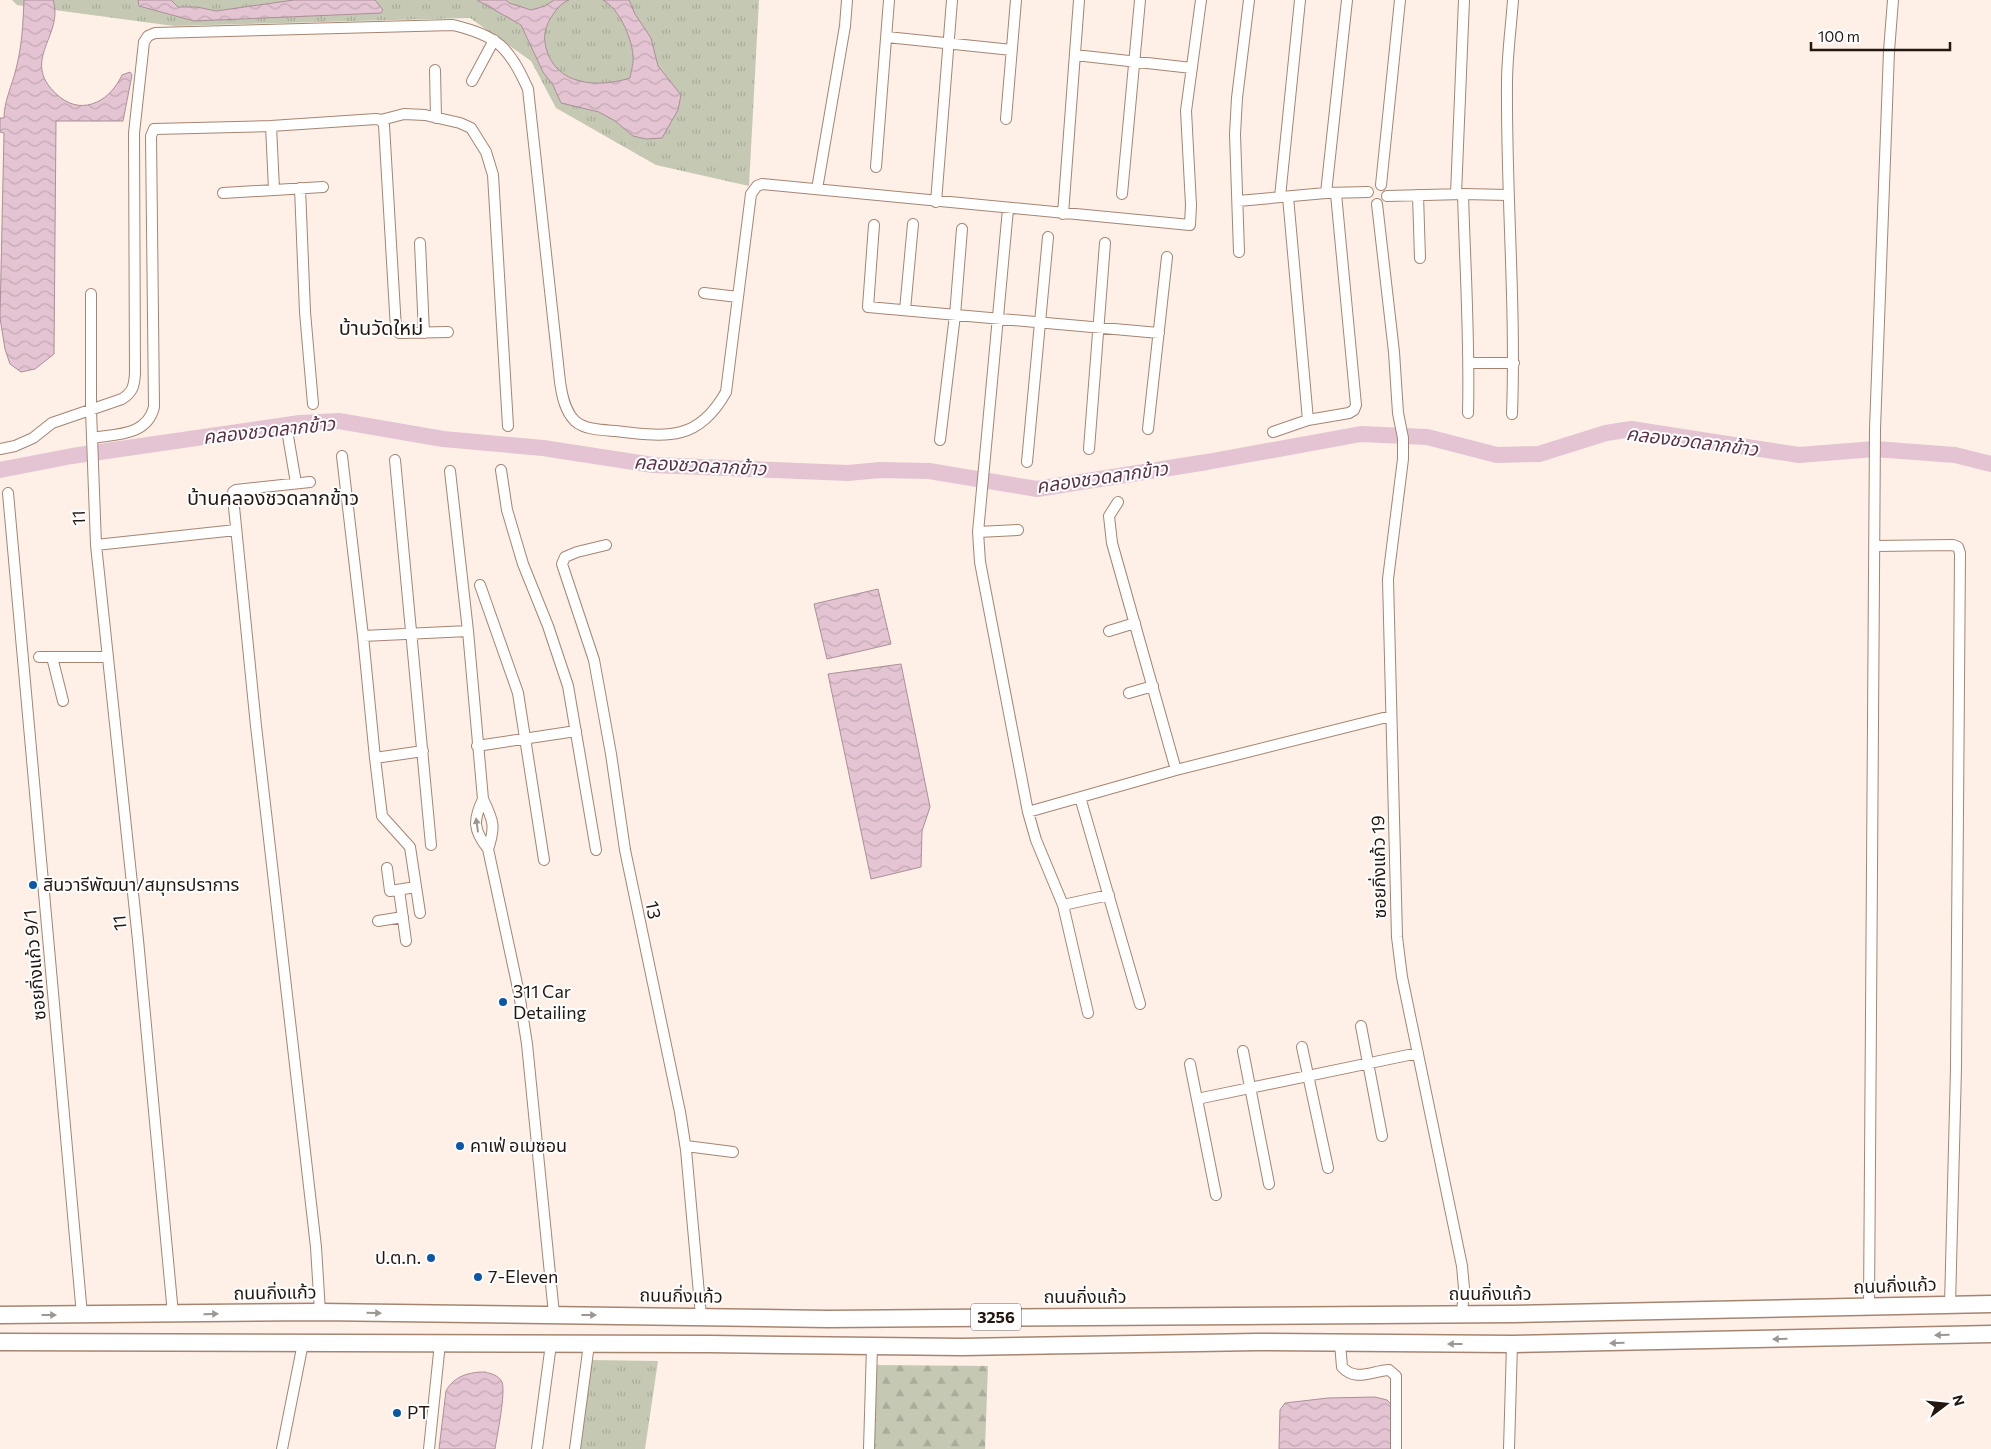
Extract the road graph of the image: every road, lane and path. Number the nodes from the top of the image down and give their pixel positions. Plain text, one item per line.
1 (847, 0) edge
2 (890, 0) edge
3 (952, 0) edge
4 (1016, 0) edge
5 (1079, 0) edge
6 (1140, 0) edge
7 (1201, 0) edge
8 (1249, 0) edge
9 (1300, 0) edge
10 (1347, 0) edge
11 (1400, 0) edge
12 (1464, 0) edge
13 (1513, 0) edge
14 (1893, 0) edge
15 (887, 37) junction
16 (494, 40) junction
17 (949, 43) junction
18 (1012, 50) junction
19 (1075, 56) junction
20 (1135, 62) junction
21 (1192, 68) junction
22 (435, 70) dead end
23 (472, 81) dead end
24 (436, 118) junction
25 (1006, 119) dead end
26 (381, 120) junction
27 (271, 126) junction
28 (876, 167) dead end
29 (1381, 185) junction
30 (323, 187) dead end
31 (300, 188) junction
32 (274, 189) junction
33 (817, 189) junction
34 (1368, 192) junction
35 (223, 193) dead end
36 (1122, 194) dead end
37 (1326, 194) junction
38 (1336, 194) junction
39 (1459, 194) junction
40 (1418, 195) junction
41 (1508, 195) junction
42 (1387, 196) junction
43 (1284, 197) junction
44 (1238, 201) junction
45 (936, 202) junction
46 (1377, 204) junction
47 (1008, 209) junction
48 (1063, 214) junction
49 (913, 224) dead end
50 (874, 225) dead end
51 (962, 229) dead end
52 (1048, 237) dead end
53 (1105, 243) dead end
54 (420, 244) dead end
55 (1239, 252) dead end
56 (1167, 257) dead end
57 (1420, 258) dead end
58 (704, 293) dead end
59 (91, 294) dead end
60 (738, 296) junction
61 (905, 310) junction
62 (955, 315) junction
63 (998, 319) junction
64 (1040, 322) junction
65 (1098, 328) junction
66 (448, 332) dead end
67 (424, 333) junction
68 (1159, 333) junction
69 (1470, 363) junction
70 (1514, 364) junction
71 (313, 404) dead end
72 (91, 410) junction
73 (1468, 413) dead end
74 (1512, 414) dead end
75 (1308, 420) junction
76 (508, 426) dead end
77 (1148, 429) dead end
78 (1273, 432) dead end
79 (288, 436) dead end
80 (940, 440) dead end
81 (92, 443) junction
82 (1089, 448) dead end
83 (0, 449) edge
84 (342, 456) dead end
85 (395, 460) dead end
86 (1027, 462) dead end
87 (501, 470) dead end
88 (450, 471) dead end
89 (310, 482) dead end
90 (296, 483) junction
91 (8, 493) dead end
92 (1118, 502) dead end
93 (236, 530) junction
94 (1018, 530) dead end
95 (978, 532) junction
96 (96, 545) junction
97 (606, 545) dead end
98 (1875, 546) junction
99 (480, 584) dead end
100 (1135, 623) junction
101 (468, 631) junction
102 (1109, 631) dead end
103 (412, 634) junction
104 (363, 636) junction
105 (39, 657) dead end
106 (52, 657) junction
107 (107, 657) junction
108 (1153, 686) junction
109 (1129, 693) dead end
110 (63, 701) dead end
111 (1391, 716) junction
112 (576, 731) junction
113 (526, 740) junction
114 (477, 746) junction
115 (423, 751) junction
116 (375, 758) junction
117 (1176, 770) junction
118 (483, 799) junction
119 (1082, 804) dead end
120 (1028, 812) junction
121 (431, 845) dead end
122 (488, 848) junction
123 (596, 850) dead end
124 (544, 860) dead end
125 (387, 868) dead end
126 (416, 887) junction
127 (399, 890) junction
128 (1109, 895) junction
129 (1063, 905) junction
130 (420, 913) dead end
131 (403, 917) junction
132 (378, 921) dead end
133 (406, 941) dead end
134 (1140, 1004) dead end
135 (1088, 1013) dead end
136 (1361, 1026) dead end
137 (1302, 1047) dead end
138 (1243, 1050) dead end
139 (1418, 1054) junction
140 (1190, 1064) dead end
141 (1368, 1064) junction
142 (1308, 1077) junction
143 (1250, 1089) junction
144 (1197, 1100) junction
145 (1382, 1136) dead end
146 (686, 1146) junction
147 (733, 1152) dead end
148 (1328, 1168) dead end
149 (1269, 1184) dead end
150 (1216, 1195) dead end
151 (1950, 1304) junction
152 (1991, 1304) edge
153 (1869, 1307) junction
154 (320, 1312) junction
155 (28, 1314) junction
156 (173, 1314) junction
157 (554, 1314) junction
158 (1462, 1314) junction
159 (0, 1315) edge
160 (82, 1315) junction
161 (700, 1316) junction
162 (1991, 1334) edge
163 (0, 1342) edge
164 (28, 1342) junction
165 (303, 1343) junction
166 (440, 1343) junction
167 (1340, 1343) junction
168 (551, 1344) junction
169 (589, 1344) junction
170 (1512, 1344) junction
171 (872, 1346) junction
172 (282, 1449) edge
173 (428, 1449) edge
174 (537, 1449) edge
175 (575, 1449) edge
176 (869, 1449) edge
177 (1396, 1449) edge
178 (1509, 1449) edge

1 - 33 street
2 - 15 street
3 - 17 street
4 - 18 street
5 - 19 street
6 - 20 street
7 - 21 street
8 - 44 street
9 - 43 street
10 - 37 street
11 - 29 street
12 - 39 street
13 - 41 street
14 - 98 street
15 - 17 street
15 - 28 street
16 - 23 street
16 - 60 street
16 - 72 street
17 - 18 street
17 - 45 street
18 - 25 street
19 - 20 street
19 - 48 street
20 - 21 street
20 - 36 street
21 - 48 street
22 - 24 street
24 - 26 street
24 - 76 street
26 - 27 street
26 - 67 street
27 - 32 street
27 - 81 street
29 - 34 street
29 - 42 street
30 - 31 street
31 - 32 street
31 - 71 street
32 - 35 street
33 - 45 street
33 - 60 street
34 - 38 street
34 - 46 street
37 - 38 street
37 - 43 street
38 - 75 street
39 - 40 street
39 - 41 street
39 - 69 street
40 - 42 street
40 - 57 street
41 - 70 street
42 - 46 street
43 - 44 street
43 - 75 street
44 - 55 street
45 - 47 street
46 - 111 street, ซอยกิ่งแก้ว 19
47 - 48 street
47 - 63 street
49 - 61 street
50 - 61 street
51 - 62 street
52 - 64 street
53 - 65 street
54 - 67 street
56 - 68 street
58 - 60 street
59 - 72 street, 11
61 - 62 street
62 - 63 street
62 - 80 street
63 - 64 street
63 - 95 street
64 - 65 street
64 - 86 street
65 - 68 street
65 - 82 street
66 - 67 street
68 - 77 street
69 - 70 street
69 - 73 street
70 - 74 street
72 - 81 street, 11
72 - 83 street
75 - 78 street
79 - 90 street
81 - 96 street, 11
84 - 104 street
85 - 103 street
87 - 112 street
88 - 101 street
89 - 90 street
90 - 93 street
91 - 160 street, ซอยกิ่งแก้ว 9/1
92 - 100 street
93 - 96 street
93 - 154 street
94 - 95 street
95 - 120 street
96 - 107 street, 11
97 - 146 street, 13
98 - 151 street
98 - 153 street
99 - 113 street
100 - 102 street
100 - 108 street
101 - 103 street
101 - 114 street
103 - 104 street
103 - 115 street
104 - 116 street
105 - 106 street
106 - 107 street
106 - 110 street
107 - 156 street, 11
108 - 109 street
108 - 117 street
111 - 117 street
111 - 139 street, ซอยกิ่งแก้ว 19
112 - 113 street
112 - 123 street
113 - 114 street
113 - 124 street
114 - 118 street
115 - 116 street
115 - 121 street
116 - 126 street
117 - 120 street
118 - 122 street
122 -> 118 street
119 - 128 street
120 - 129 street
122 - 157 street
125 - 127 street
126 - 127 street
126 - 130 street
127 - 131 street
128 - 129 street
128 - 134 street
129 - 135 street
131 - 132 street
131 - 133 street
136 - 141 street
137 - 142 street
138 - 143 street
139 - 141 street
139 - 158 street, ซอยกิ่งแก้ว 19
140 - 144 street
141 - 142 street
141 - 145 street
142 - 143 street
142 - 148 street
143 - 144 street
143 - 149 street
144 - 150 street
146 - 147 street
146 - 161 street, 13
151 - 152 main road, ถนนกิ่งแก้ว / 3256
151 - 153 main road, ถนนกิ่งแก้ว / 3256
153 - 158 main road, ถนนกิ่งแก้ว / 3256
156 -> 154 main road, ถนนกิ่งแก้ว / 3256
154 -> 157 main road, ถนนกิ่งแก้ว / 3256
155 - 159 main road, ถนนกิ่งแก้ว / 3256
155 -> 160 main road, ถนนกิ่งแก้ว / 3256
155 - 164 main road
156 - 160 main road, ถนนกิ่งแก้ว / 3256
157 -> 161 main road, ถนนกิ่งแก้ว / 3256
158 - 161 main road, ถนนกิ่งแก้ว / 3256
162 -> 170 main road, 3256
163 - 164 main road, 3256
164 - 165 main road, 3256
165 - 166 main road, 3256
165 - 172 street
166 - 168 main road, 3256
166 - 173 street
170 -> 167 main road, 3256
167 - 171 main road, 3256
167 - 177 street
168 - 169 main road, 3256
168 - 174 street
169 - 171 main road, 3256
169 - 175 street
170 - 178 street
171 - 176 street

